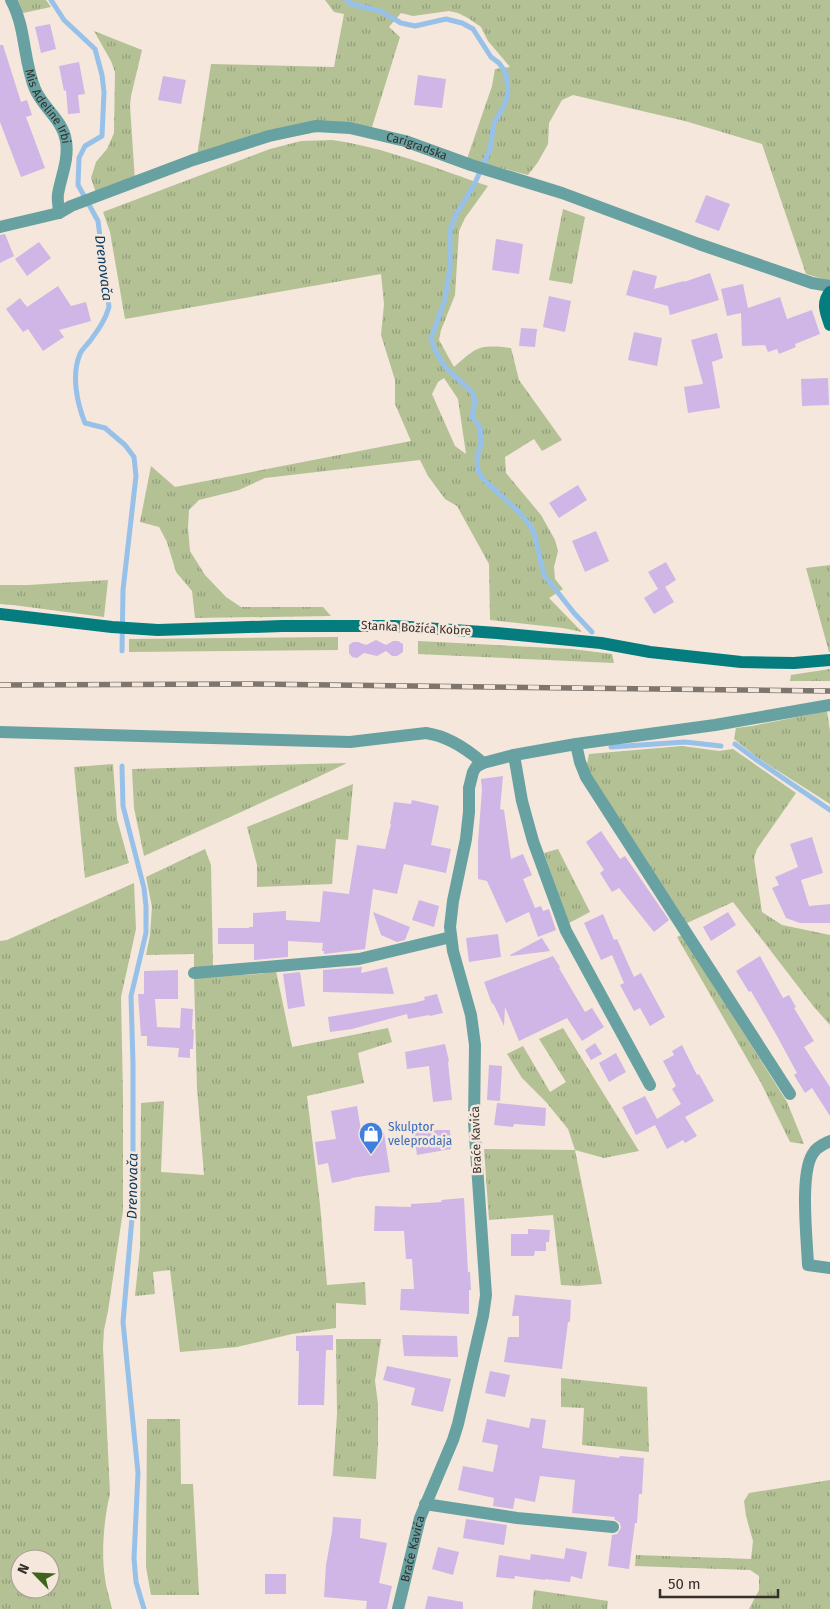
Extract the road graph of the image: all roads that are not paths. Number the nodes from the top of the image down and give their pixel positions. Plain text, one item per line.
1 (11, 0) edge
2 (60, 213) junction
3 (0, 227) edge
4 (812, 283) junction
5 (830, 286) edge
6 (830, 292) edge
7 (824, 306) junction
8 (830, 325) edge
9 (0, 614) edge
10 (830, 660) edge
11 (830, 705) edge
12 (0, 732) edge
13 (576, 744) junction
14 (514, 755) junction
15 (483, 763) junction
16 (451, 937) junction
17 (194, 973) dead end
18 (650, 1086) dead end
19 (790, 1094) dead end
20 (830, 1141) edge
21 (830, 1268) edge
22 (425, 1504) junction
23 (613, 1527) dead end
24 (398, 1609) edge

1 - 2 street, Mis Adeline Irbi
2 - 3 street, Carigradska
2 - 4 street, Carigradska
4 - 5 street, Carigradska
4 - 7 street
6 - 7 street
7 - 8 street
9 - 10 street, Stanka Božića Kobre
11 - 13 street
12 - 15 street
13 - 14 street
13 - 19 street
14 - 15 street
14 - 18 street
15 - 16 street, Braće Kavića
16 - 17 street
16 - 22 street, Braće Kavića
20 - 21 street
22 - 23 street
22 - 24 street, Braće Kavića

